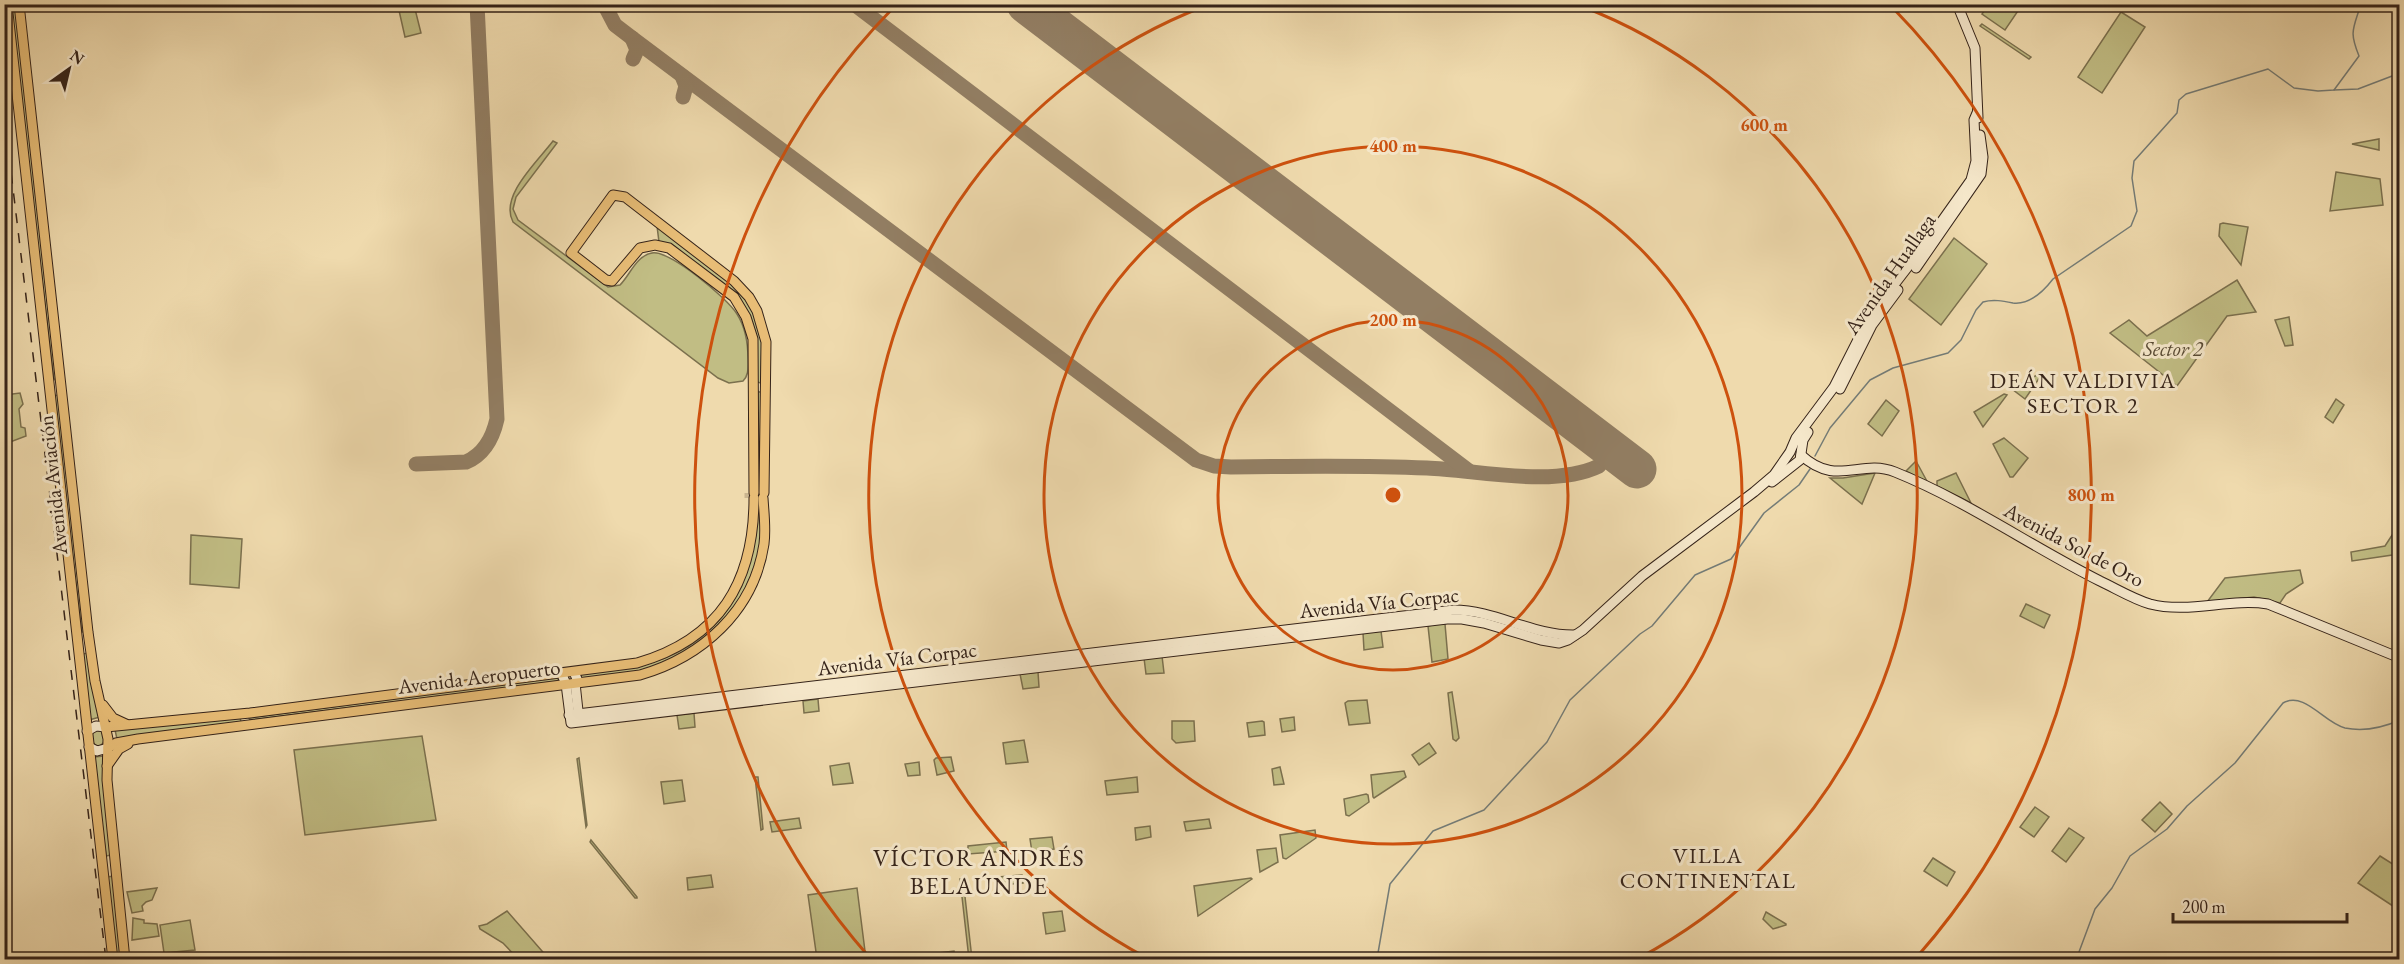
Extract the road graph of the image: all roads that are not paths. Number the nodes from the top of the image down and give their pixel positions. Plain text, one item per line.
1 (7, 4) edge
2 (19, 4) edge
3 (1957, 4) edge
4 (1798, 457) junction
5 (759, 496) junction
6 (1575, 635) joint
7 (2400, 658) edge
8 (569, 673) junction
9 (571, 684) junction
10 (98, 697) junction
11 (244, 714) junction
12 (128, 724) junction
13 (246, 725) junction
14 (106, 727) junction
15 (87, 731) junction
16 (138, 739) junction
17 (88, 747) junction
18 (108, 748) junction
19 (106, 768) junction
20 (113, 960) edge
21 (125, 960) edge

1 - 15 main road, Avenida Aviación
2 - 10 main road, Avenida Aviación
3 - 4 main road, Avenida Huallaga
4 - 6 main road, Avenida Huallaga
4 - 7 main road, Avenida Sol de Oro
5 - 5 main road, Avenida Aeropuerto
5 - 8 main road, Avenida Aeropuerto
5 - 9 main road, Avenida Aeropuerto
6 - 9 main road, Avenida Vía Corpac
8 - 9 main road
8 - 11 main road, Avenida Aeropuerto
9 - 13 main road, Avenida Aeropuerto
10 - 12 main road
10 - 14 main road, Avenida Aviación
11 - 12 main road, Avenida Aeropuerto
11 - 13 main road
12 - 14 main road, Avenida Aeropuerto
13 - 16 main road, Avenida Aeropuerto
14 - 15 main road, Avenida Aeropuerto
14 - 18 main road, Avenida Aviación
15 - 17 main road, Avenida Aviación
16 - 18 main road, Avenida Aeropuerto
16 - 19 main road
17 - 18 main road, Avenida Aeropuerto
17 - 20 main road, Avenida Aviación
18 - 19 main road, Avenida Aviación
19 - 21 main road, Avenida Aviación

